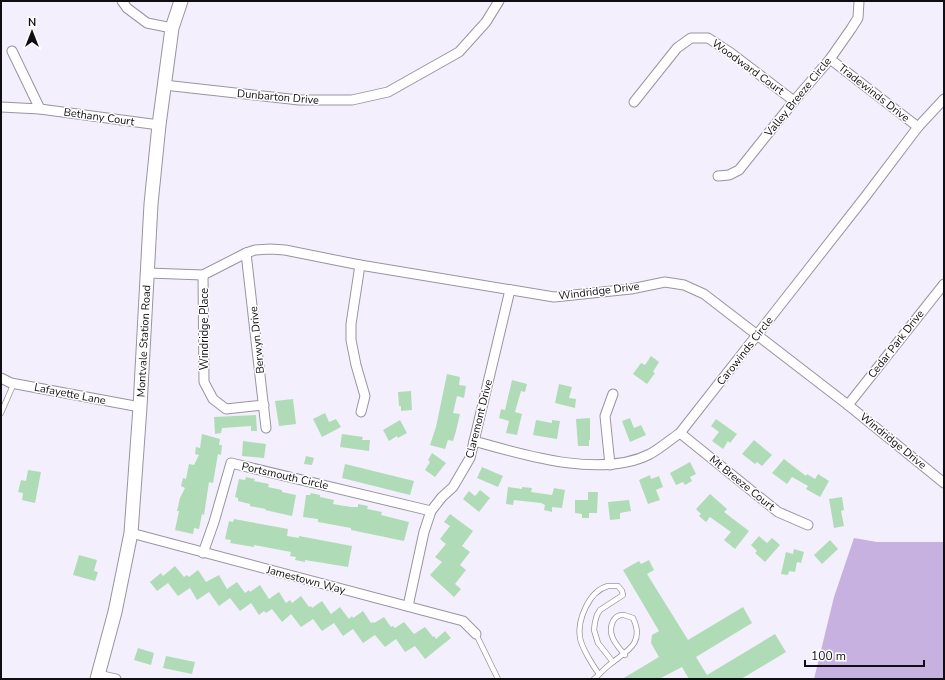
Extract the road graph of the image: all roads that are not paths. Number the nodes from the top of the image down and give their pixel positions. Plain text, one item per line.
1 (122, 1) edge
2 (181, 1) edge
3 (499, 1) edge
4 (859, 1) edge
5 (172, 28) junction
6 (12, 52) dead end
7 (830, 59) junction
8 (164, 85) junction
9 (944, 99) edge
10 (794, 101) junction
11 (634, 102) dead end
12 (1, 107) edge
13 (40, 109) junction
14 (159, 125) junction
15 (918, 127) junction
16 (718, 176) dead end
17 (246, 253) junction
18 (360, 265) junction
19 (148, 273) junction
20 (203, 275) junction
21 (944, 284) edge
22 (510, 290) junction
23 (757, 335) junction
24 (1, 378) edge
25 (14, 383) junction
26 (613, 394) dead end
27 (264, 405) junction
28 (848, 405) junction
29 (140, 408) junction
30 (1, 412) edge
31 (361, 412) dead end
32 (266, 428) dead end
33 (680, 432) junction
34 (474, 441) junction
35 (610, 465) junction
36 (943, 479) edge
37 (431, 511) junction
38 (808, 526) dead end
39 (131, 533) junction
40 (203, 553) junction
41 (408, 606) junction
42 (476, 634) joint
43 (625, 654) junction
44 (613, 662) junction
45 (599, 674) junction
46 (98, 677) edge
47 (116, 679) edge
48 (498, 679) edge
49 (594, 679) edge

1 - 5 street
2 - 5 street, Montvale Station Road
3 - 8 street, Dunbarton Drive
4 - 7 street, Valley Breeze Circle
5 - 8 street, Montvale Station Road
6 - 13 street
7 - 10 street, Valley Breeze Circle
7 - 15 street, Tradewinds Drive
8 - 14 street, Montvale Station Road
9 - 15 street, Carowinds Circle
10 - 11 street, Woodward Court
10 - 16 street, Valley Breeze Circle
12 - 13 street, Bethany Court
13 - 14 street, Bethany Court
14 - 19 street, Montvale Station Road
15 - 23 street, Carowinds Circle
17 - 18 street, Windridge Drive
17 - 20 street, Windridge Drive
17 - 27 street, Berwyn Drive
18 - 22 street, Windridge Drive
18 - 31 street
19 - 20 street, Windridge Drive
19 - 29 street, Montvale Station Road
20 - 27 street, Windridge Place
21 - 28 street, Cedar Park Drive
22 - 23 street, Windridge Drive
22 - 34 street, Claremont Drive
23 - 28 street, Windridge Drive
23 - 33 street, Carowinds Circle
24 - 25 street, Lafayette Lane
25 - 29 street, Lafayette Lane
25 - 30 lane
26 - 35 street
27 - 32 street, Berwyn Drive
28 - 36 street, Windridge Drive
29 - 39 street, Montvale Station Road
33 - 35 street, Carowinds Circle
33 - 38 street, Mt Breeze Court
34 - 35 street, Carowinds Circle
34 - 37 street, Claremont Drive
37 - 40 street, Portsmouth Circle
37 - 41 street, Claremont Drive
39 - 40 street, Jamestown Way
39 - 46 street, Montvale Station Road
40 - 41 street, Jamestown Way
41 - 42 street, Jamestown Way
42 - 48 lane
43 - 43 lane
43 - 44 lane
44 - 45 lane
44 - 45 lane
45 - 49 lane
46 - 47 street

